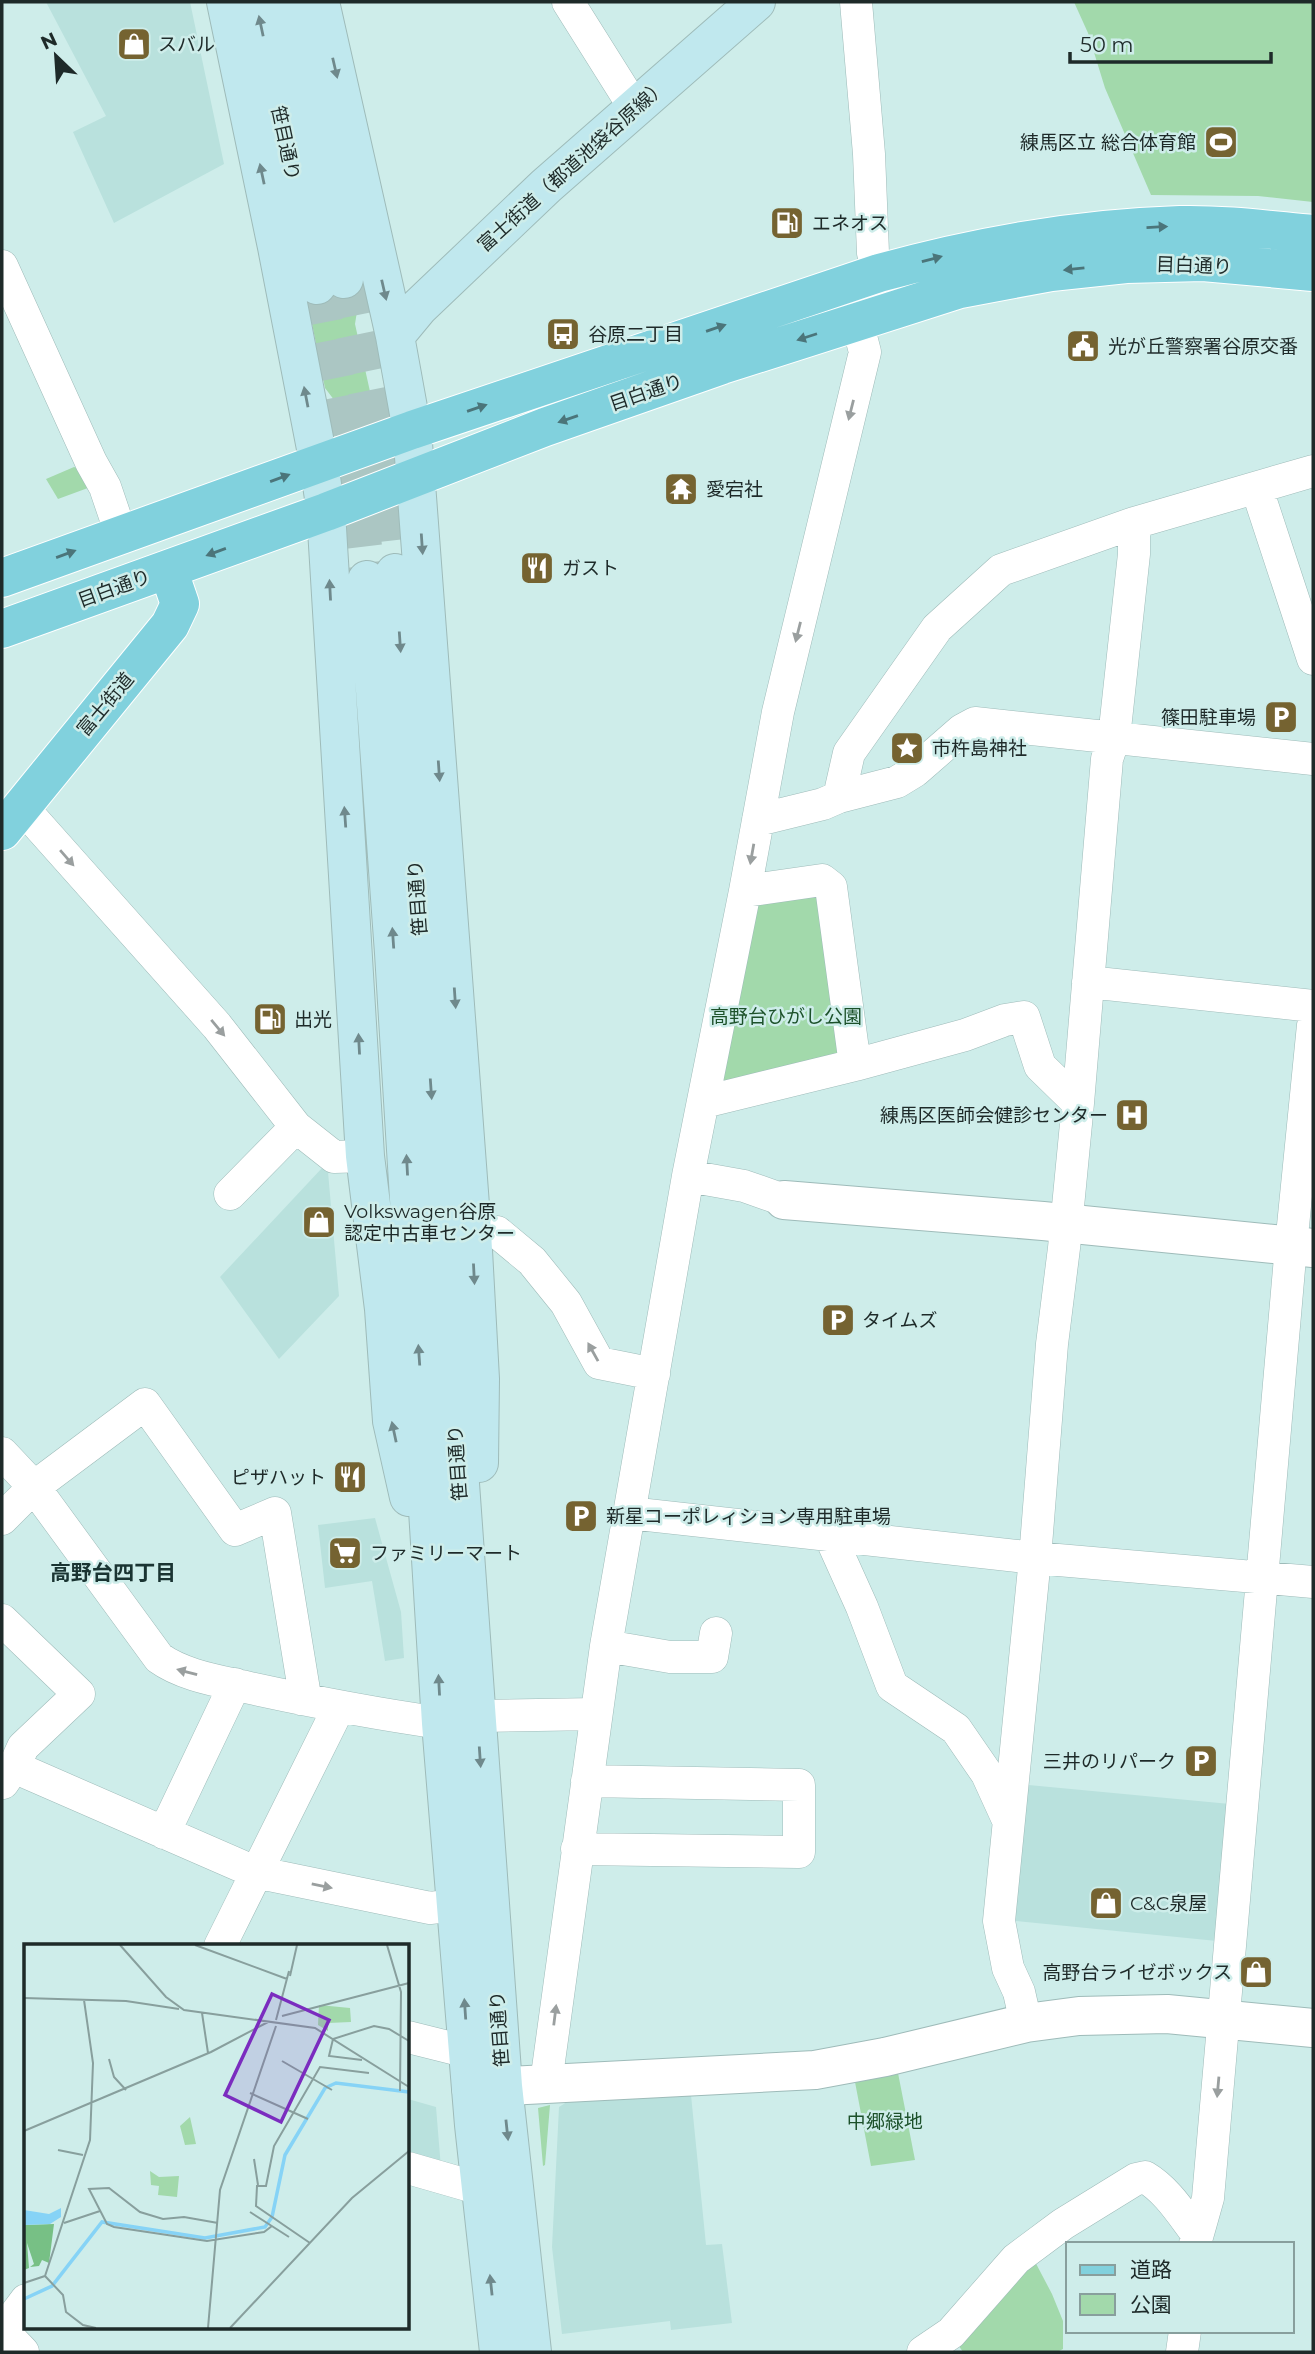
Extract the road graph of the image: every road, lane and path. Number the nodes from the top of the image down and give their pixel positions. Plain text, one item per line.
1 (226, 2) edge
2 (256, 2) edge
3 (286, 2) edge
4 (320, 2) edge
5 (568, 2) edge
6 (756, 2) edge
7 (856, 2) edge
8 (634, 107) junction
9 (1313, 234) edge
10 (2, 266) edge
11 (1313, 272) edge
12 (879, 273) junction
13 (857, 321) junction
14 (395, 336) junction
15 (412, 430) junction
16 (319, 464) junction
17 (1313, 471) edge
18 (416, 476) junction
19 (1257, 489) junction
20 (326, 512) junction
21 (1134, 523) junction
22 (121, 534) junction
23 (168, 569) junction
24 (381, 577) tunnel mouth
25 (2, 578) edge
26 (2, 629) edge
27 (1313, 659) edge
28 (1114, 738) junction
29 (1313, 759) edge
30 (839, 797) junction
31 (12, 819) edge
32 (758, 820) junction
33 (745, 891) junction
34 (1088, 982) junction
35 (1313, 1006) edge
36 (1313, 1025) edge
37 (855, 1065) junction
38 (704, 1102) junction
39 (1078, 1103) junction
40 (296, 1127) junction
41 (365, 1156) junction
42 (688, 1176) junction
43 (230, 1195) dead end
44 (784, 1199) joint
45 (1067, 1224) junction
46 (472, 1232) junction
47 (1302, 1247) edge
48 (654, 1374) junction
49 (2, 1453) edge
50 (34, 1488) junction
51 (629, 1513) junction
52 (2, 1519) edge
53 (830, 1536) junction
54 (1035, 1558) junction
55 (1263, 1577) junction
56 (1313, 1582) edge
57 (452, 1617) junction
58 (2, 1620) edge
59 (716, 1633) dead end
60 (606, 1646) junction
61 (235, 1684) junction
62 (300, 1699) junction
63 (339, 1707) junction
64 (596, 1714) junction
65 (459, 1720) junction
66 (8, 1776) edge
67 (587, 1781) junction
68 (1009, 1821) junction
69 (164, 1833) junction
70 (577, 1849) junction
71 (255, 1872) junction
72 (457, 1905) junction
73 (221, 1944) edge
74 (1224, 2019) junction
75 (1026, 2022) junction
76 (1313, 2028) edge
77 (410, 2038) edge
78 (481, 2075) junction
79 (546, 2083) junction
80 (410, 2169) edge
81 (481, 2189) junction
82 (1196, 2239) edge
83 (24, 2304) edge
84 (1185, 2333) edge
85 (7, 2336) edge
86 (499, 2352) edge
87 (532, 2352) edge
88 (923, 2352) edge
89 (1182, 2352) edge

16 -> 1 main road
3 -> 2 main road, 笹目通り
4 -> 14 main road
5 - 8 street
6 - 8 main road, 富士街道（都道池袋谷原線）
7 - 12 street
8 - 14 main road, 富士街道（都道池袋谷原線）
12 -> 9 main road, 目白通り
10 - 22 street
11 -> 13 main road, 目白通り
15 -> 12 main road, 目白通り
13 -> 18 main road, 目白通り
13 -> 32 street
14 - 15 main road
15 - 16 main road, 目白通り
15 - 18 main road
16 - 20 main road
22 -> 16 main road, 目白通り
17 - 19 street
18 - 20 main road, 目白通り
18 -> 46 main road
19 - 21 street
19 - 27 street
20 -> 23 main road, 目白通り
41 -> 20 main road
21 - 28 street
21 - 30 street
25 -> 22 main road, 目白通り
23 - 26 main road, 目白通り
23 - 31 main road, 富士街道
24 - 57 main road, 笹目通り
28 - 29 street
28 - 30 street
28 - 34 street
30 - 32 street
31 -> 40 street
32 -> 33 street
33 - 37 street
33 - 38 street
34 - 35 street
34 - 39 street
36 - 47 street
37 - 38 street
37 - 39 street
38 - 42 street
39 - 45 street
40 - 41 street
40 - 43 street
57 -> 41 main road
42 - 44 street
42 - 48 street
44 - 45 street
45 - 47 street
45 - 54 street
48 -> 46 street
46 -> 57 main road
47 - 55 street
48 - 51 street
49 - 50 street
50 - 52 street
61 -> 50 street
50 - 62 street
51 - 53 street
51 - 60 street
53 - 54 street
53 - 68 street
54 - 55 street
54 - 68 street
55 - 56 street
55 - 74 street
57 - 65 main road, 笹目通り
58 - 66 street
59 - 60 street
60 - 64 street
61 - 62 street
61 - 69 street
62 - 63 street
63 - 65 street
63 - 71 street
64 - 65 street
64 - 67 street
65 - 72 main road, 笹目通り
65 -> 78 main road, 笹目通り
66 - 69 street
67 - 70 street
67 - 70 street
68 - 75 street
69 - 71 street
79 -> 70 street
71 -> 72 street
71 - 73 street
78 -> 72 main road, 笹目通り
74 - 75 street
74 - 76 street
74 -> 82 street
75 - 79 street
77 - 78 street
78 - 79 street
78 - 81 main road, 笹目通り
78 -> 87 main road, 笹目通り
80 - 81 street
86 -> 81 main road, 笹目通り
82 - 88 street
83 - 85 street
84 - 89 street

